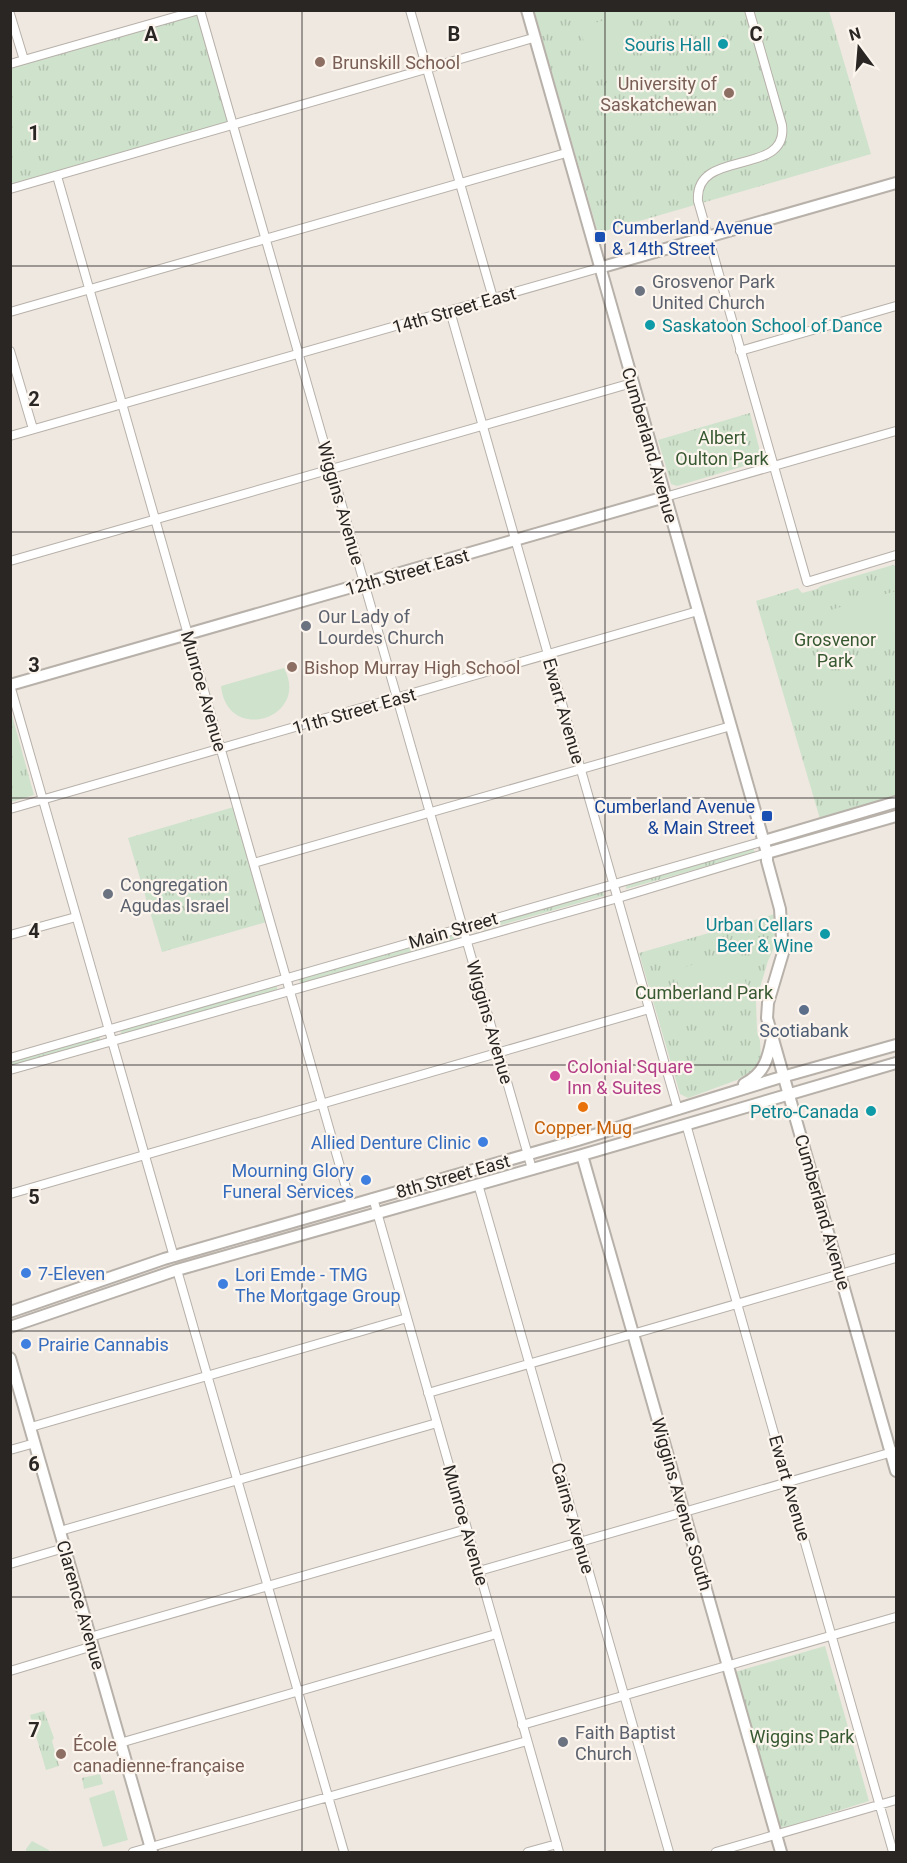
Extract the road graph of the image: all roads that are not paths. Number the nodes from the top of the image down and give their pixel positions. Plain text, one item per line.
1 (199, 10) edge
2 (410, 10) edge
3 (526, 10) edge
4 (749, 10) edge
5 (10, 14) edge
6 (533, 38) junction
7 (24, 60) junction
8 (10, 64) edge
9 (427, 69) junction
10 (233, 124) junction
11 (566, 153) junction
12 (57, 176) junction
13 (461, 183) junction
14 (897, 183) edge
15 (10, 189) edge
16 (708, 237) junction
17 (266, 239) junction
18 (599, 268) junction
19 (89, 290) junction
20 (493, 298) junction
21 (897, 306) edge
22 (450, 311) junction
23 (10, 312) edge
24 (10, 351) edge
25 (740, 351) junction
26 (299, 354) junction
27 (632, 383) junction
28 (122, 404) junction
29 (482, 425) junction
30 (33, 429) junction
31 (897, 431) edge
32 (10, 436) edge
33 (774, 466) junction
34 (332, 469) junction
35 (665, 497) junction
36 (155, 520) junction
37 (515, 541) junction
38 (897, 555) edge
39 (10, 561) edge
40 (364, 584) junction
41 (698, 611) junction
42 (189, 635) junction
43 (548, 655) junction
44 (10, 685) edge
45 (397, 699) junction
46 (731, 726) junction
47 (221, 749) junction
48 (581, 769) junction
49 (43, 800) junction
50 (897, 802) edge
51 (10, 809) edge
52 (430, 812) junction
53 (897, 816) edge
54 (764, 840) junction
55 (767, 853) junction
56 (254, 863) junction
57 (613, 884) junction
58 (618, 898) junction
59 (76, 917) junction
60 (463, 927) junction
61 (10, 935) edge
62 (467, 940) junction
63 (286, 979) junction
64 (290, 991) junction
65 (649, 1009) junction
66 (109, 1029) junction
67 (772, 1035) junction
68 (112, 1041) junction
69 (897, 1045) edge
70 (499, 1052) junction
71 (10, 1058) edge
72 (897, 1063) edge
73 (10, 1070) edge
74 (784, 1076) junction
75 (725, 1094) junction
76 (789, 1095) junction
77 (322, 1103) junction
78 (678, 1110) junction
79 (686, 1124) junction
80 (528, 1154) junction
81 (145, 1155) junction
82 (582, 1155) junction
83 (532, 1169) junction
84 (478, 1184) junction
85 (10, 1194) edge
86 (373, 1198) junction
87 (351, 1205) junction
88 (377, 1213) junction
89 (174, 1257) junction
90 (897, 1258) edge
91 (177, 1270) junction
92 (842, 1274) junction
93 (737, 1304) junction
94 (10, 1312) edge
95 (407, 1318) junction
96 (10, 1327) edge
97 (633, 1334) junction
98 (10, 1358) edge
99 (529, 1364) junction
100 (207, 1375) junction
101 (428, 1393) junction
102 (437, 1423) junction
103 (31, 1427) junction
104 (35, 1443) junction
105 (10, 1450) edge
106 (894, 1451) edge
107 (897, 1471) edge
108 (238, 1480) junction
109 (788, 1482) junction
110 (684, 1511) junction
111 (467, 1529) junction
112 (60, 1531) junction
113 (580, 1541) junction
114 (64, 1548) junction
115 (10, 1564) edge
116 (479, 1571) junction
117 (269, 1586) junction
118 (897, 1617) edge
119 (496, 1634) junction
120 (832, 1636) junction
121 (91, 1642) junction
122 (728, 1665) junction
123 (10, 1671) edge
124 (298, 1691) junction
125 (624, 1695) junction
126 (522, 1725) junction
127 (527, 1741) junction
128 (120, 1743) junction
129 (328, 1798) junction
130 (897, 1800) edge
131 (880, 1804) junction
132 (776, 1835) junction
133 (558, 1848) edge
134 (151, 1850) edge
135 (133, 1852) edge
136 (344, 1852) edge
137 (528, 1852) edge
138 (669, 1852) edge
139 (716, 1852) edge
140 (781, 1852) edge
141 (893, 1852) edge

1 - 7 street
1 - 10 street, Wiggins Avenue
2 - 9 street
3 - 6 main road, Cumberland Avenue
4 - 16 street
5 - 7 street
6 - 9 street
6 - 11 main road, Cumberland Avenue
7 - 8 street
9 - 10 street
9 - 13 street
10 - 12 street
10 - 17 street, Wiggins Avenue
11 - 13 street
11 - 18 main road, Cumberland Avenue
12 - 15 street
12 - 19 street, Munroe Avenue
13 - 17 street
13 - 20 street
14 - 16 main road, 14th Street East
16 - 18 main road, 14th Street East
16 - 25 street
17 - 19 street
17 - 26 street, Wiggins Avenue
18 - 20 street, 14th Street East
18 - 27 main road, Cumberland Avenue
19 - 23 street
19 - 28 street, Munroe Avenue
20 - 22 street, 14th Street East
21 - 25 street
22 - 26 street, 14th Street East
22 - 29 street, Ewart Avenue
24 - 30 street
25 - 33 street
26 - 28 street, 14th Street East
26 - 34 street, Wiggins Avenue
27 - 29 street
27 - 35 main road, Cumberland Avenue
28 - 30 street, 14th Street East
28 - 36 street, Munroe Avenue
29 - 34 street
29 - 37 street, Ewart Avenue
30 - 32 street, 14th Street East
31 - 33 street
33 - 35 street
33 - 38 street
34 - 36 street
34 - 40 street, Wiggins Avenue
35 - 37 main road, 12th Street East
35 - 41 main road, Cumberland Avenue
36 - 39 street
36 - 42 street, Munroe Avenue
37 - 40 main road, 12th Street East
37 - 43 street, Ewart Avenue
40 - 42 main road, 12th Street East
40 - 45 street, Wiggins Avenue
41 - 43 street, 11th Street East
41 - 46 main road, Cumberland Avenue
42 - 44 main road, 12th Street East
42 - 47 street, Munroe Avenue
43 - 45 street, 11th Street East
43 - 48 street, Ewart Avenue
44 - 49 street
45 - 47 street, 11th Street East
45 - 52 street, Wiggins Avenue
46 - 48 street
46 - 54 main road, Cumberland Avenue
47 - 49 street, 11th Street East
47 - 56 street, Munroe Avenue
48 - 52 street
48 - 57 street, Ewart Avenue
49 - 51 street, 11th Street East
49 - 59 street
50 - 54 main road, Main Street
52 - 56 street
52 - 60 street, Wiggins Avenue
53 - 55 main road, Main Street
54 - 55 main road, Cumberland Avenue
54 - 57 street, Main Street
55 - 58 street, Main Street
55 - 67 main road, Cumberland Avenue
56 - 63 street, Munroe Avenue
57 - 58 street, Ewart Avenue
57 - 60 street, Main Street
58 - 62 street, Main Street
58 - 65 street, Ewart Avenue
59 - 61 street
59 - 66 street
60 - 62 street, Wiggins Avenue
60 - 63 street, Main Street
62 - 64 street, Main Street
62 - 70 street, Wiggins Avenue
63 - 64 street, Munroe Avenue
63 - 66 street, Main Street
64 - 68 street, Main Street
64 - 77 street, Munroe Avenue
65 - 70 street
65 - 78 street, Ewart Avenue
66 - 68 street
66 - 71 street, Main Street
67 - 74 main road, Cumberland Avenue
67 - 75 main road
68 - 73 street, Main Street
68 - 81 street
69 - 74 main road, 8th Street East
70 - 77 street
70 - 80 street, Wiggins Avenue
72 - 76 main road, 8th Street East
74 - 75 main road, 8th Street East
74 - 76 main road, Cumberland Avenue
75 - 78 main road, 8th Street East
76 - 79 main road, 8th Street East
76 - 92 main road, Cumberland Avenue
77 - 81 street
77 - 87 street, Munroe Avenue
78 - 80 main road, 8th Street East
79 - 82 main road, 8th Street East
79 - 93 street, Ewart Avenue
80 - 83 street, Wiggins Avenue
80 - 86 main road, 8th Street East
81 - 85 street
81 - 89 street
82 - 83 main road, 8th Street East
82 - 97 main road, Wiggins Avenue South
83 - 84 main road, 8th Street East
84 - 88 main road, 8th Street East
84 - 99 street, Cairns Avenue
86 - 87 main road, 8th Street East
86 - 88 street, Munroe Avenue
87 - 89 main road, 8th Street East
88 - 91 main road, 8th Street East
88 - 95 street, Munroe Avenue
89 - 94 main road, 8th Street East
90 - 92 street
91 - 96 main road, 8th Street East
91 - 100 street
92 - 93 street
92 - 106 main road, Cumberland Avenue
93 - 97 street
93 - 109 street, Ewart Avenue
95 - 100 street
95 - 101 street, Munroe Avenue
97 - 99 street
97 - 110 main road, Wiggins Avenue South
98 - 103 main road, Clarence Avenue
99 - 101 street
99 - 113 street, Cairns Avenue
100 - 103 street
100 - 108 street
101 - 102 street, Munroe Avenue
102 - 108 street
102 - 111 street, Munroe Avenue
103 - 104 main road, Clarence Avenue
104 - 105 street
104 - 112 main road, Clarence Avenue
106 - 107 main road, Cumberland Avenue
106 - 109 street
108 - 112 street
108 - 117 street
109 - 110 street
109 - 120 street, Ewart Avenue
110 - 113 street
110 - 122 main road, Wiggins Avenue South
111 - 116 street, Munroe Avenue
111 - 117 street
112 - 114 main road, Clarence Avenue
113 - 116 street
113 - 125 street, Cairns Avenue
114 - 115 street
114 - 121 main road, Clarence Avenue
116 - 119 street, Munroe Avenue
117 - 121 street
117 - 124 street
118 - 120 street
119 - 124 street
119 - 126 street, Munroe Avenue
120 - 122 street
120 - 131 street, Ewart Avenue
121 - 123 street
121 - 128 main road, Clarence Avenue
122 - 125 street
122 - 132 main road, Wiggins Avenue South
124 - 128 street
124 - 129 street
125 - 126 street
125 - 138 street, Cairns Avenue
126 - 127 street, Munroe Avenue
127 - 129 street
127 - 133 street, Munroe Avenue
128 - 134 main road, Clarence Avenue
129 - 134 street
129 - 136 street
130 - 131 street
131 - 132 street
131 - 141 street, Ewart Avenue
132 - 139 street
132 - 140 main road, Wiggins Avenue South
133 - 137 street
134 - 135 street

